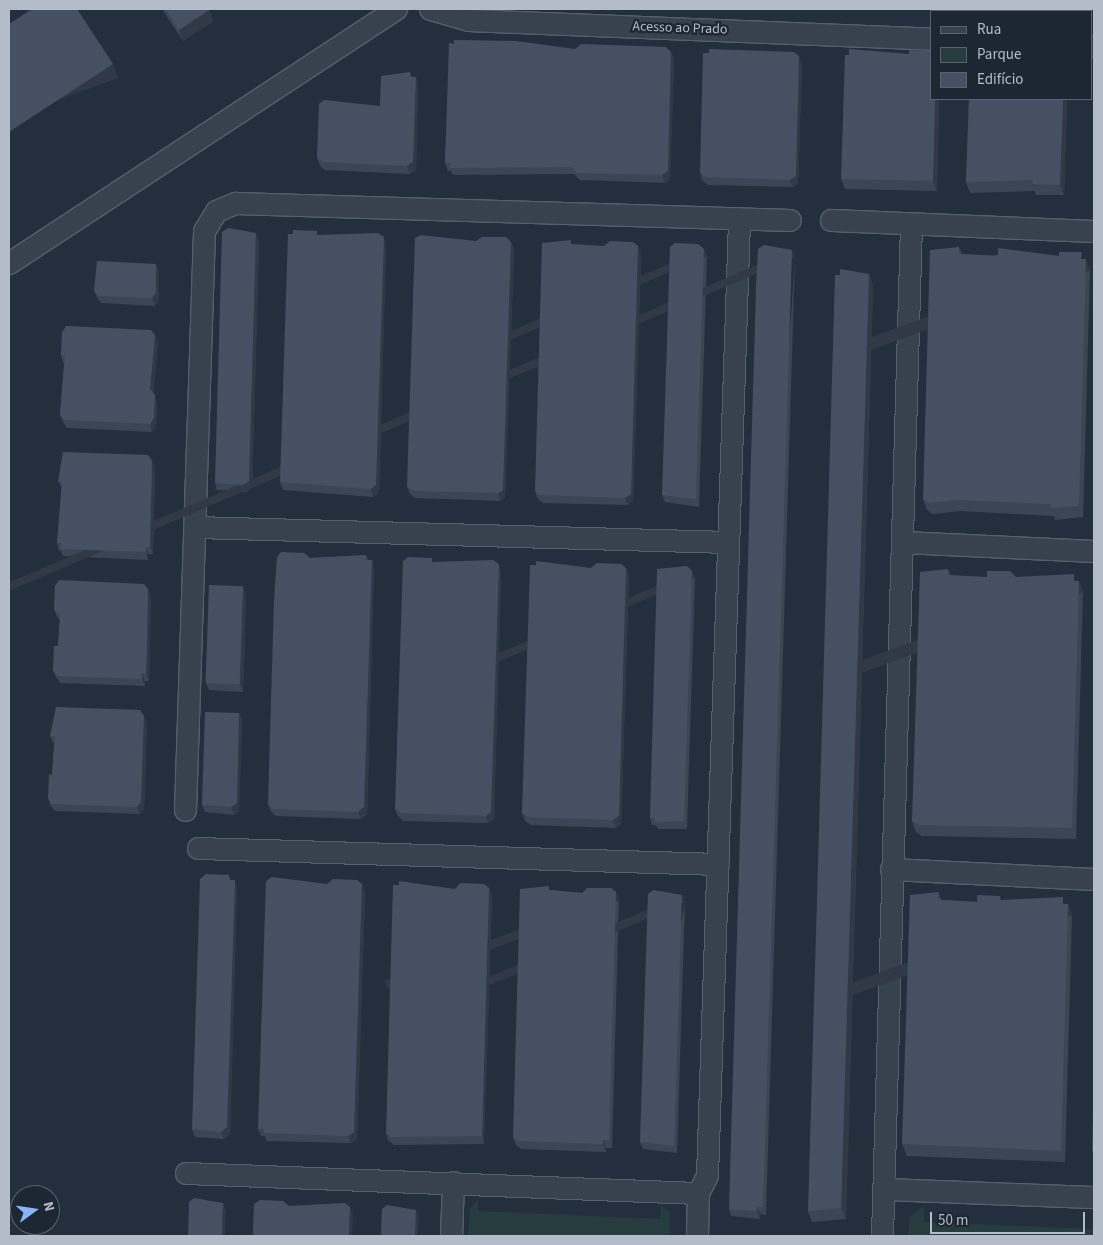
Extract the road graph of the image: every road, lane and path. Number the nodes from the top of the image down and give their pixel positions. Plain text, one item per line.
1 (396, 9) edge
2 (430, 9) edge
3 (930, 39) edge
4 (739, 220) junction
5 (790, 220) dead end
6 (831, 220) dead end
7 (911, 226) junction
8 (1094, 231) edge
9 (9, 263) edge
10 (195, 526) junction
11 (728, 542) junction
12 (903, 542) junction
13 (1094, 551) edge
14 (185, 810) dead end
15 (198, 848) dead end
16 (718, 864) junction
17 (891, 870) junction
18 (1094, 879) edge
19 (186, 1173) dead end
20 (453, 1182) junction
21 (883, 1189) junction
22 (698, 1193) junction
23 (1094, 1197) edge
24 (451, 1236) edge
25 (697, 1236) edge
26 (882, 1236) edge

1 - 9 street
2 - 3 street, Acesso ao Prado
4 - 5 street
4 - 10 street
4 - 11 street
6 - 7 street
7 - 8 street
7 - 12 street
10 - 11 street
10 - 14 street
11 - 16 street
12 - 13 street
12 - 17 street
15 - 16 street
16 - 22 street
17 - 18 street
17 - 21 street
19 - 20 street
20 - 22 street
20 - 24 street
21 - 23 street
21 - 26 street
22 - 25 street

